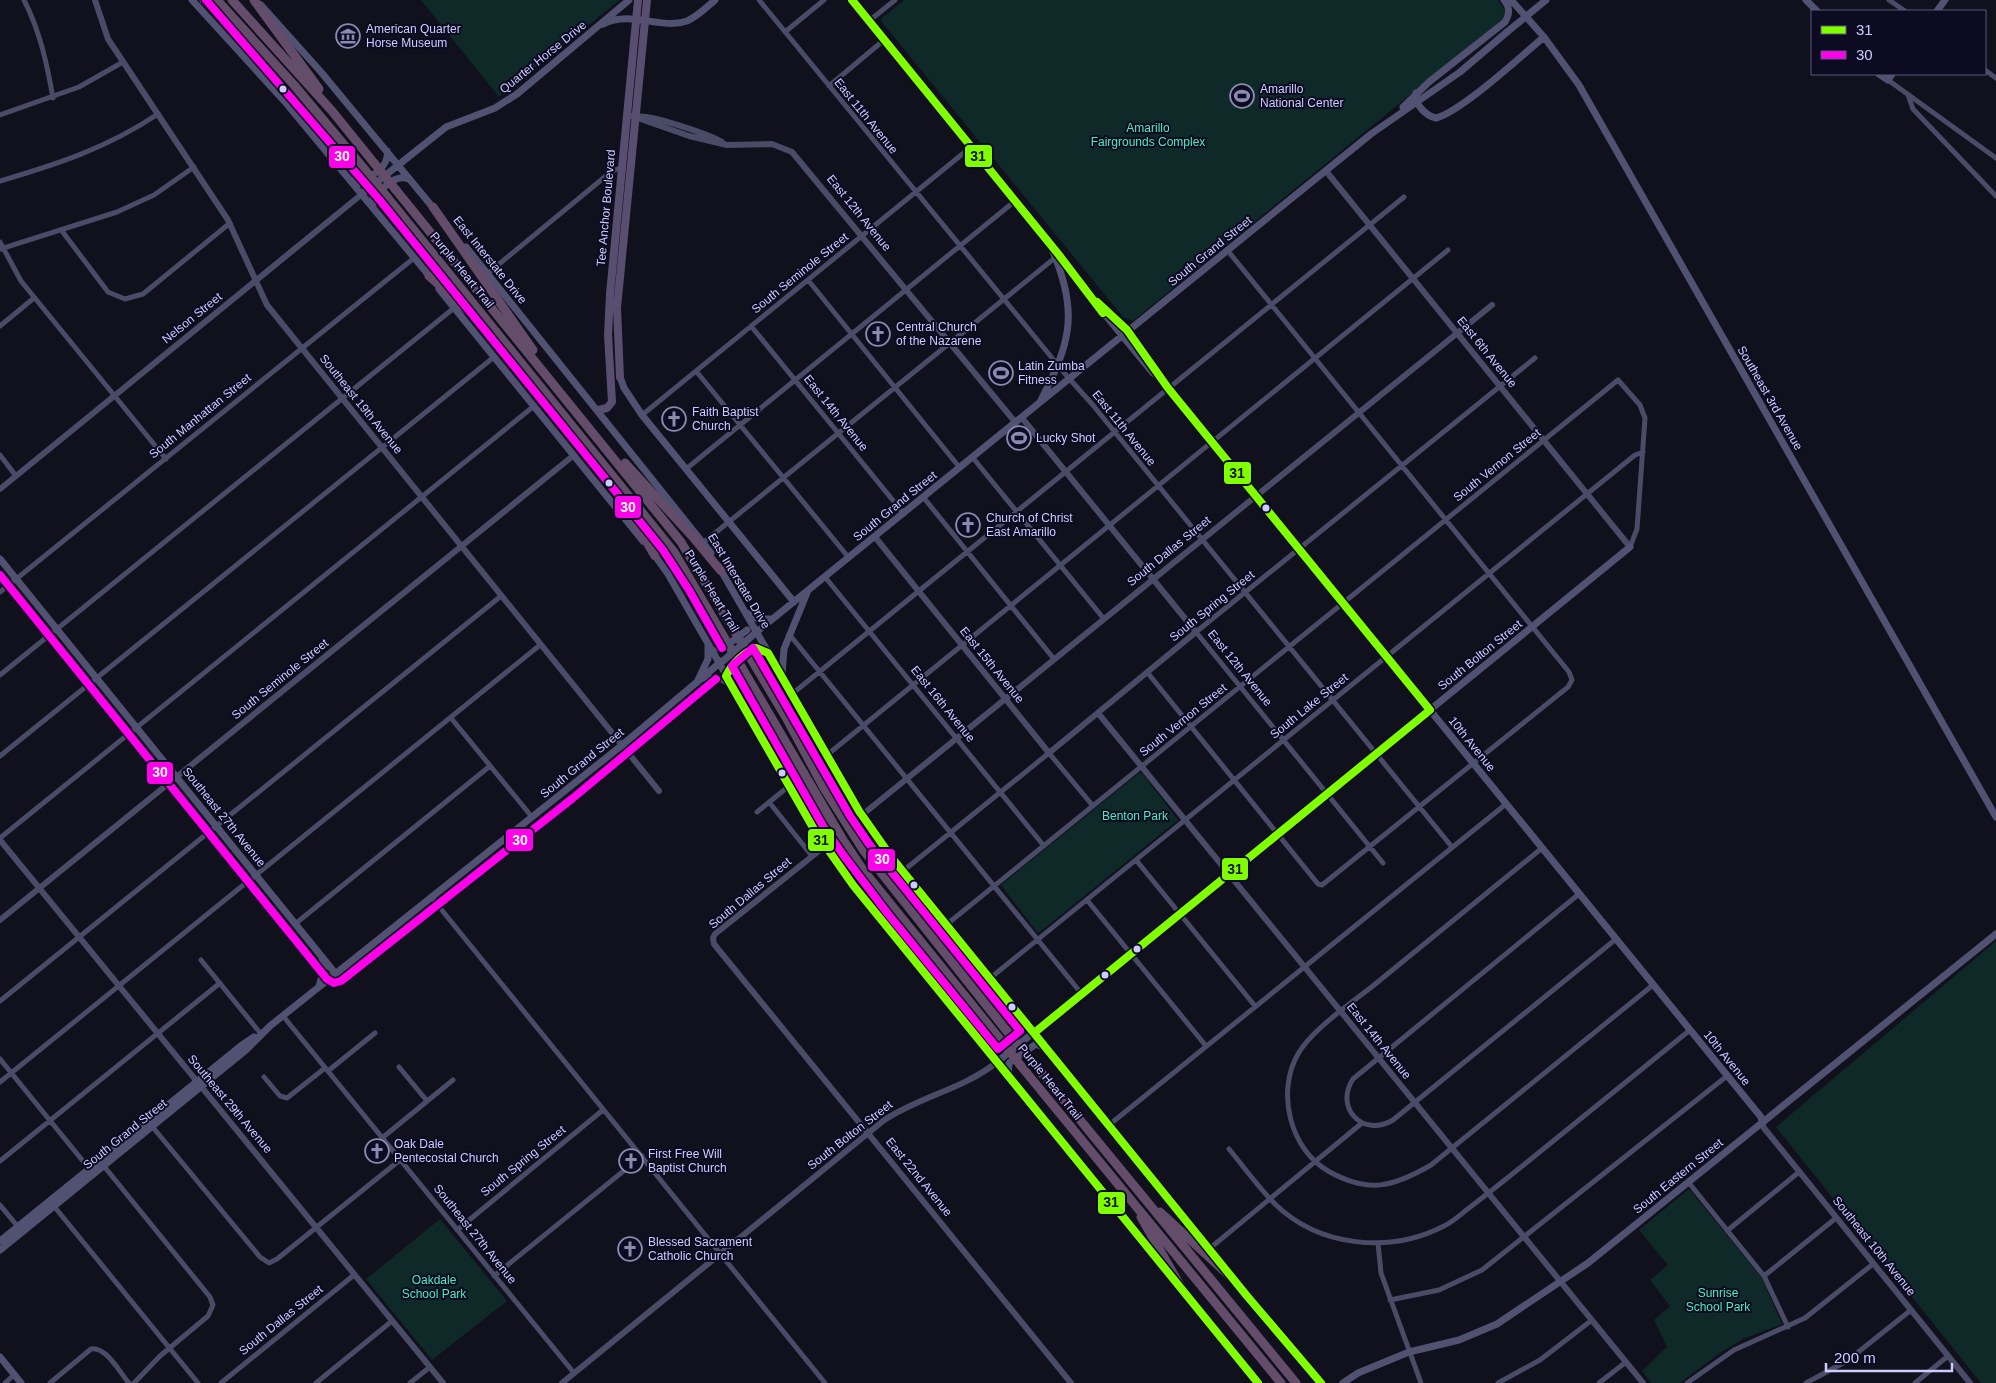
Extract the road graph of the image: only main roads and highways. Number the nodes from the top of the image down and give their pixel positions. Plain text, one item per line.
1 (192, 0) edge
2 (204, 0) edge
3 (217, 0) edge
4 (232, 0) edge
5 (255, 0) edge
6 (629, 0) edge
7 (638, 0) edge
8 (646, 0) edge
9 (715, 0) edge
10 (852, 0) edge
11 (1504, 0) edge
12 (1511, 0) edge
13 (1546, 0) edge
14 (1806, 0) edge
15 (1816, 10) edge
16 (636, 19) junction
17 (645, 20) junction
18 (599, 27) junction
19 (1544, 37) junction
20 (294, 85) junction
21 (1416, 93) junction
22 (1417, 101) junction
23 (332, 111) junction
24 (1397, 114) junction
25 (388, 151) junction
26 (398, 165) junction
27 (350, 180) junction
28 (412, 181) junction
29 (362, 194) junction
30 (433, 207) junction
31 (374, 209) junction
32 (1057, 256) junction
33 (1075, 275) junction
34 (429, 276) junction
35 (1066, 290) junction
36 (1097, 302) junction
37 (1113, 316) junction
38 (1139, 323) junction
39 (1124, 334) junction
40 (510, 349) junction
41 (620, 377) joint
42 (549, 378) junction
43 (611, 378) junction
44 (1039, 404) junction
45 (598, 410) junction
46 (642, 415) junction
47 (591, 430) junction
48 (590, 447) junction
49 (1630, 547) road end
50 (655, 556) junction
51 (0, 559) edge
52 (721, 571) junction
53 (808, 591) junction
54 (794, 602) junction
55 (743, 610) junction
56 (749, 620) junction
57 (773, 620) junction
58 (754, 634) junction
59 (708, 644) junction
60 (768, 653) junction
61 (721, 662) junction
62 (726, 676) junction
63 (782, 677) junction
64 (700, 680) junction
65 (732, 686) junction
66 (799, 706) junction
67 (1430, 710) junction
68 (770, 751) junction
69 (1996, 817) edge
70 (850, 851) junction
71 (896, 892) junction
72 (1996, 934) edge
73 (322, 956) junction
74 (336, 973) junction
75 (319, 987) junction
76 (1020, 1017) junction
77 (1034, 1033) junction
78 (982, 1046) junction
79 (1046, 1048) junction
80 (996, 1063) junction
81 (1008, 1078) junction
82 (1762, 1122) junction
83 (1141, 1195) junction
84 (1130, 1197) junction
85 (20, 1229) junction
86 (0, 1240) edge
87 (0, 1250) edge
88 (1235, 1282) junction
89 (1185, 1294) junction
90 (0, 1357) edge
91 (1319, 1382) edge
92 (21, 1383) edge
93 (1258, 1383) edge
94 (1281, 1383) edge
95 (1296, 1383) edge
96 (1343, 1383) edge

1 - 27 main road
2 - 20 highway
3 - 20 highway, Purple Heart Trail
4 - 23 highway, Purple Heart Trail
5 - 23 highway
5 - 25 main road, East Interstate Drive
6 - 18 main road, Quarter Horse Drive
7 - 16 main road, Tee Anchor Boulevard
8 - 17 main road, Tee Anchor Boulevard
9 - 17 main road
10 - 32 main road
11 - 21 main road
12 - 19 main road, Southeast 3rd Avenue
13 - 22 main road, South Grand Street, bridge
14 - 15 main road
16 - 17 main road
16 - 18 main road
16 - 43 main road, Tee Anchor Boulevard
17 - 41 main road, Tee Anchor Boulevard
18 - 26 main road, Quarter Horse Drive
19 - 22 main road
19 - 69 main road, Southeast 3rd Avenue
20 - 40 highway, Purple Heart Trail, bridge
21 - 22 main road
21 - 24 main road
22 - 24 main road, South Grand Street
23 - 42 highway, Purple Heart Trail, bridge
24 - 38 main road, South Grand Street
25 - 26 main road, East Interstate Drive
25 - 27 main road
26 - 28 main road, East Interstate Drive
26 - 29 main road, Nelson Street
27 - 29 main road
28 - 30 main road, East Interstate Drive
28 - 31 main road
29 - 31 main road
30 - 42 highway
30 - 45 main road, East Interstate Drive
31 - 34 main road
32 - 33 main road
32 - 35 main road
33 - 35 main road
33 - 36 main road
34 - 40 highway
34 - 50 main road
35 - 44 main road
36 - 37 main road, 10th Avenue
36 - 39 main road, 10th Avenue
37 - 38 main road
37 - 39 main road, 10th Avenue
38 - 39 main road, South Grand Street
39 - 44 main road, South Grand Street
39 - 67 main road, 10th Avenue
40 - 48 highway, Purple Heart Trail
41 - 46 main road
42 - 47 highway, Purple Heart Trail
43 - 45 main road, Tee Anchor Boulevard
43 - 46 main road
44 - 53 main road, South Grand Street
45 - 52 main road, East Interstate Drive
46 - 54 main road
47 - 52 highway
47 - 71 highway, Purple Heart Trail
48 - 50 highway
48 - 70 highway, Purple Heart Trail
49 - 67 main road, South Bolton Street
50 - 59 main road
51 - 73 main road, Southeast 27th Avenue
52 - 55 main road, East Interstate Drive
53 - 54 main road, South Grand Street
53 - 63 main road
54 - 57 main road, South Grand Street
55 - 56 main road, East Interstate Drive
55 - 57 main road
56 - 58 main road, East Interstate Drive
56 - 59 main road, bridge
57 - 58 main road, South Grand Street
58 - 60 main road, East Interstate Drive
58 - 61 main road, South Grand Street, bridge
59 - 61 main road
59 - 64 main road
60 - 62 main road, bridge
60 - 63 main road, East Interstate Drive
61 - 62 main road
61 - 64 main road, South Grand Street
62 - 65 main road
63 - 66 main road, East Interstate Drive
64 - 65 main road
64 - 74 main road, South Grand Street
65 - 68 main road
66 - 71 highway
66 - 76 main road, East Interstate Drive
67 - 77 main road, South Bolton Street
67 - 82 main road, 10th Avenue
68 - 70 highway
68 - 78 main road
70 - 84 highway, Purple Heart Trail, bridge
71 - 83 highway, Purple Heart Trail, bridge
72 - 82 main road, South Eastern Street
73 - 74 main road, Southeast 27th Avenue
73 - 75 main road
74 - 75 main road, South Grand Street
75 - 85 main road, South Grand Street
76 - 77 main road, East Interstate Drive
76 - 78 main road
77 - 79 main road, East Interstate Drive
77 - 80 main road, South Bolton Street
78 - 80 main road
79 - 81 main road
79 - 88 main road, East Interstate Drive
80 - 81 main road
81 - 89 main road
82 - 96 main road, South Eastern Street
83 - 88 highway
83 - 95 highway, Purple Heart Trail
84 - 89 highway
84 - 94 highway, Purple Heart Trail
85 - 86 main road, South Grand Street
85 - 87 main road, South Grand Street
88 - 91 main road, East Interstate Drive
89 - 93 main road
90 - 92 main road

